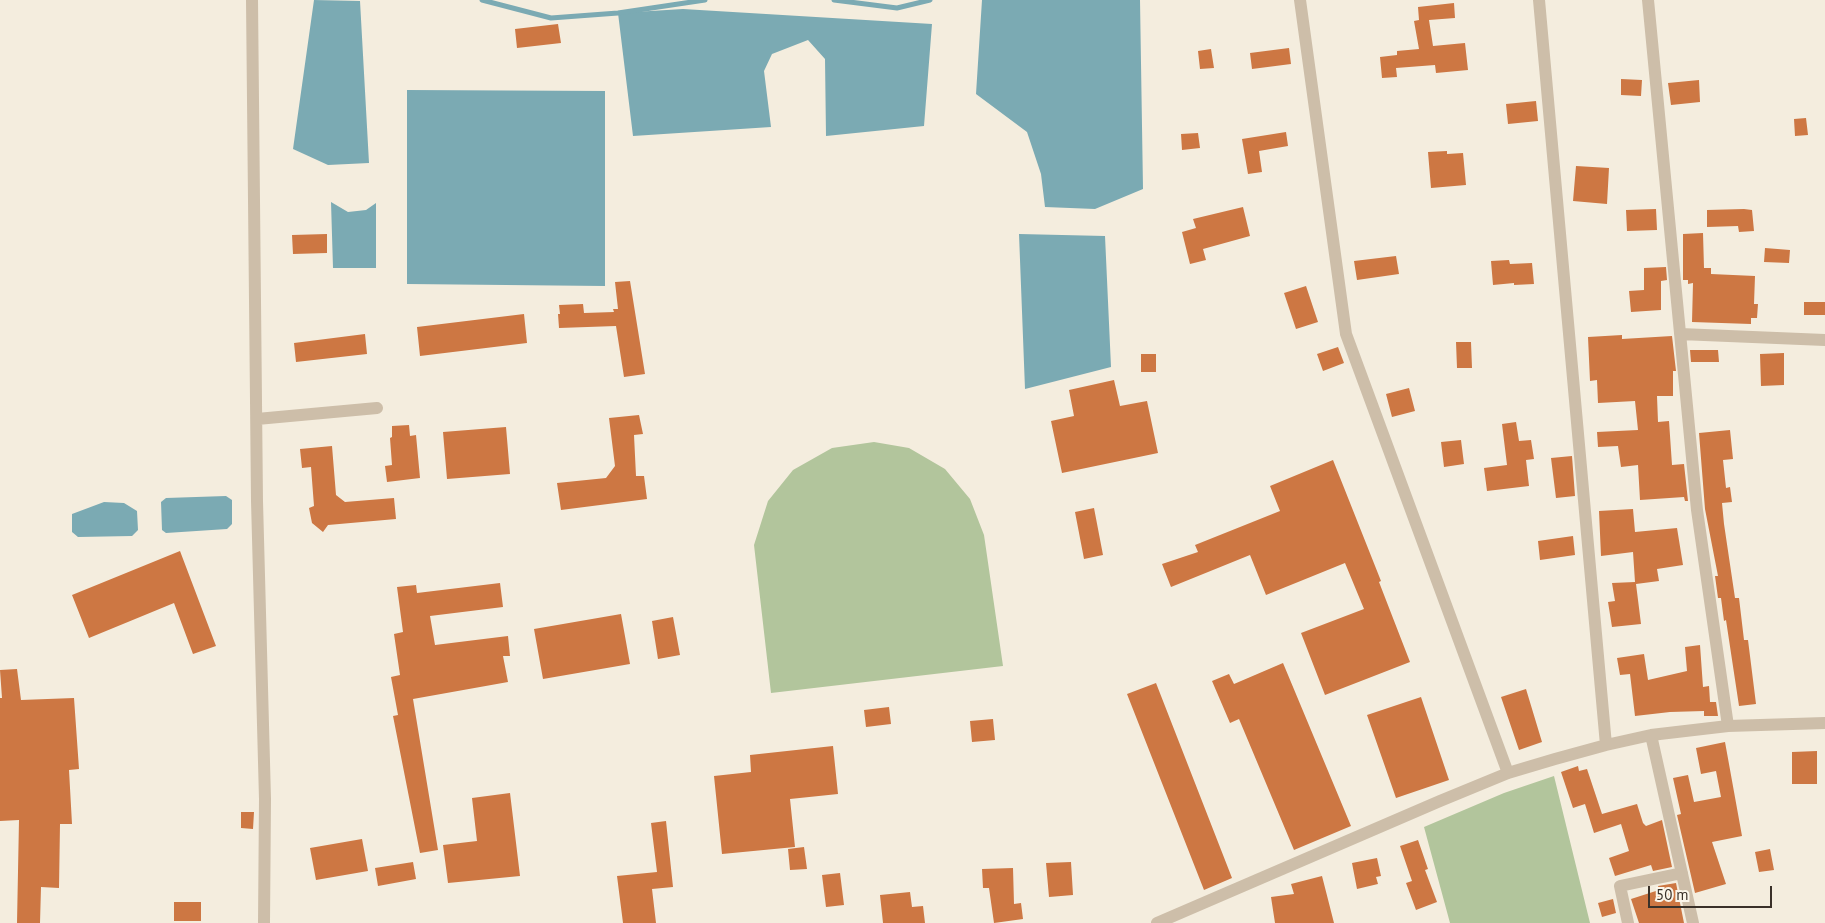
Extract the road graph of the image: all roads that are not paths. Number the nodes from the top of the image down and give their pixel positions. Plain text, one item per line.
1 (252, 0) edge
2 (1300, 0) edge
3 (1539, 0) edge
4 (1648, 0) edge
5 (1680, 334) junction
6 (1825, 340) edge
7 (377, 408) dead end
8 (257, 420) junction
9 (1825, 723) edge
10 (1728, 726) junction
11 (1651, 735) junction
12 (1606, 744) junction
13 (1508, 773) junction
14 (1682, 873) junction
15 (264, 923) edge
16 (1157, 923) edge
17 (1628, 923) edge
18 (1693, 923) edge

1 - 8 street
2 - 13 street
3 - 12 street
4 - 5 street
5 - 6 street
5 - 10 street
7 - 8 street
8 - 15 street
9 - 10 street
10 - 11 street
11 - 12 street
11 - 14 street
12 - 13 street
13 - 16 street
14 - 17 street
14 - 18 street

